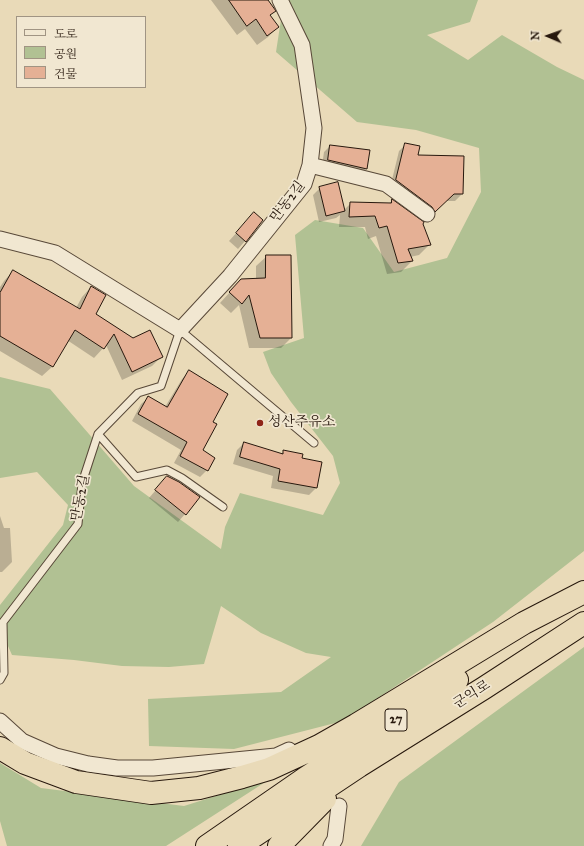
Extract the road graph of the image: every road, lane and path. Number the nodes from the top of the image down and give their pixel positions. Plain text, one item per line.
1 (280, 0) edge
2 (310, 165) junction
3 (427, 214) dead end
4 (0, 239) edge
5 (180, 330) junction
6 (98, 434) junction
7 (314, 443) dead end
8 (222, 507) dead end
9 (584, 593) edge
10 (584, 622) edge
11 (0, 680) edge
12 (0, 721) edge
13 (303, 744) dead end
14 (0, 748) edge
15 (359, 766) junction
16 (339, 806) dead end
17 (207, 846) edge
18 (239, 846) edge
19 (279, 846) edge
20 (331, 846) edge

1 - 2 street, 만동2길
2 - 3 street
2 - 5 street, 만동2길
4 - 5 street
5 - 6 lane, 만동2길
5 - 7 lane
6 - 8 lane
6 - 11 lane, 만동2길
9 - 14 highway
9 - 17 highway, 27
10 - 15 highway, 군익로 / 27
12 - 13 street
15 - 18 highway
15 - 19 highway, 27
16 - 20 street

